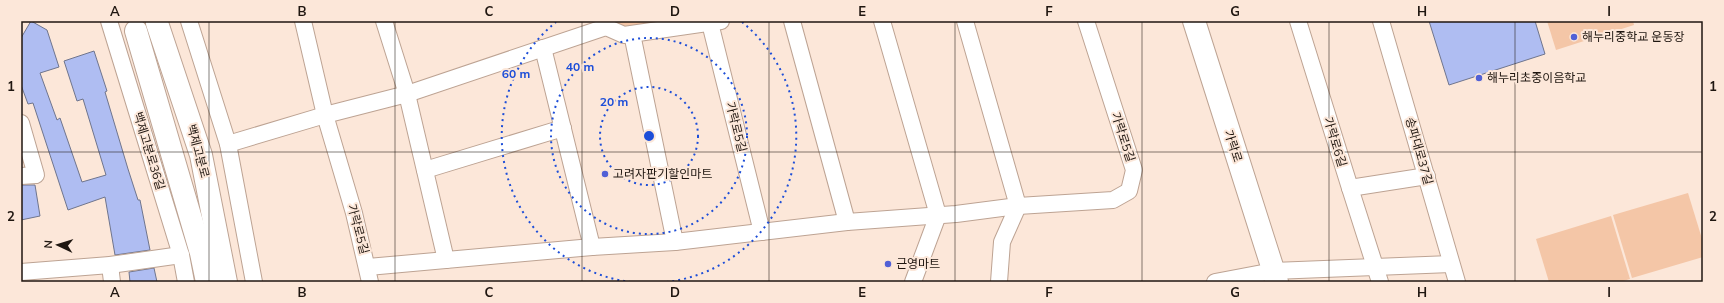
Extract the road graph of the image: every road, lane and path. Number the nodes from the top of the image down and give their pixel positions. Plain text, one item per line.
1 (108, 21) edge
2 (189, 21) edge
3 (303, 21) edge
4 (384, 21) edge
5 (792, 21) edge
6 (882, 21) edge
7 (965, 21) edge
8 (1086, 21) edge
9 (1194, 21) edge
10 (1298, 21) edge
11 (1381, 21) edge
12 (716, 22) edge
13 (157, 23) dead end
14 (604, 24) edge
15 (136, 31) dead end
16 (632, 34) junction
17 (543, 48) junction
18 (406, 94) junction
19 (325, 115) junction
20 (21, 123) edge
21 (563, 128) junction
22 (228, 144) junction
23 (425, 170) junction
24 (29, 176) edge
25 (1427, 176) junction
26 (1350, 188) junction
27 (1018, 206) junction
28 (938, 215) junction
29 (847, 222) junction
30 (762, 232) junction
31 (675, 242) junction
32 (592, 247) junction
33 (181, 255) junction
34 (446, 260) junction
35 (1451, 264) junction
36 (110, 265) junction
37 (21, 272) edge
38 (369, 275) edge
39 (1378, 275) edge
40 (1275, 277) edge
41 (112, 282) edge
42 (186, 282) edge
43 (207, 282) edge
44 (226, 282) edge
45 (254, 282) edge
46 (913, 282) edge
47 (999, 282) edge
48 (1215, 282) edge
49 (1457, 282) edge

1 - 33 street, 백제고분로36길
2 - 22 street
3 - 19 street, 가락로5길
4 - 18 street
5 - 29 street
6 - 28 street
7 - 27 street
8 - 27 street, 가락로5길
9 - 40 main road, 가락로
10 - 26 street, 가락로6길
11 - 25 street, 송파대로37길
12 - 16 street, 가락로5길
12 - 30 street, 가락로5길
13 - 44 main road, 백제고분로
14 - 16 street, 가락로5길
14 - 17 street, 가락로5길
15 - 43 main road, 백제고분로
16 - 31 street
17 - 18 street, 가락로5길
17 - 21 street
18 - 19 street, 가락로5길
18 - 23 street
19 - 22 street, 가락로5길
19 - 38 street, 가락로5길
20 - 24 street
21 - 23 street
21 - 32 street
22 - 45 street
23 - 34 street
25 - 26 street
25 - 35 street, 송파대로37길
26 - 39 street, 가락로6길
27 - 28 street, 가락로5길
27 - 47 street
28 - 29 street, 가락로5길
28 - 46 street
29 - 30 street, 가락로5길
30 - 31 street, 가락로5길
31 - 32 street, 가락로5길
32 - 34 street, 가락로5길
33 - 36 street
33 - 42 street, 백제고분로36길
34 - 38 street, 가락로5길
35 - 39 street
35 - 49 street, 송파대로37길
36 - 37 street
36 - 41 street
39 - 40 street
40 - 48 street

